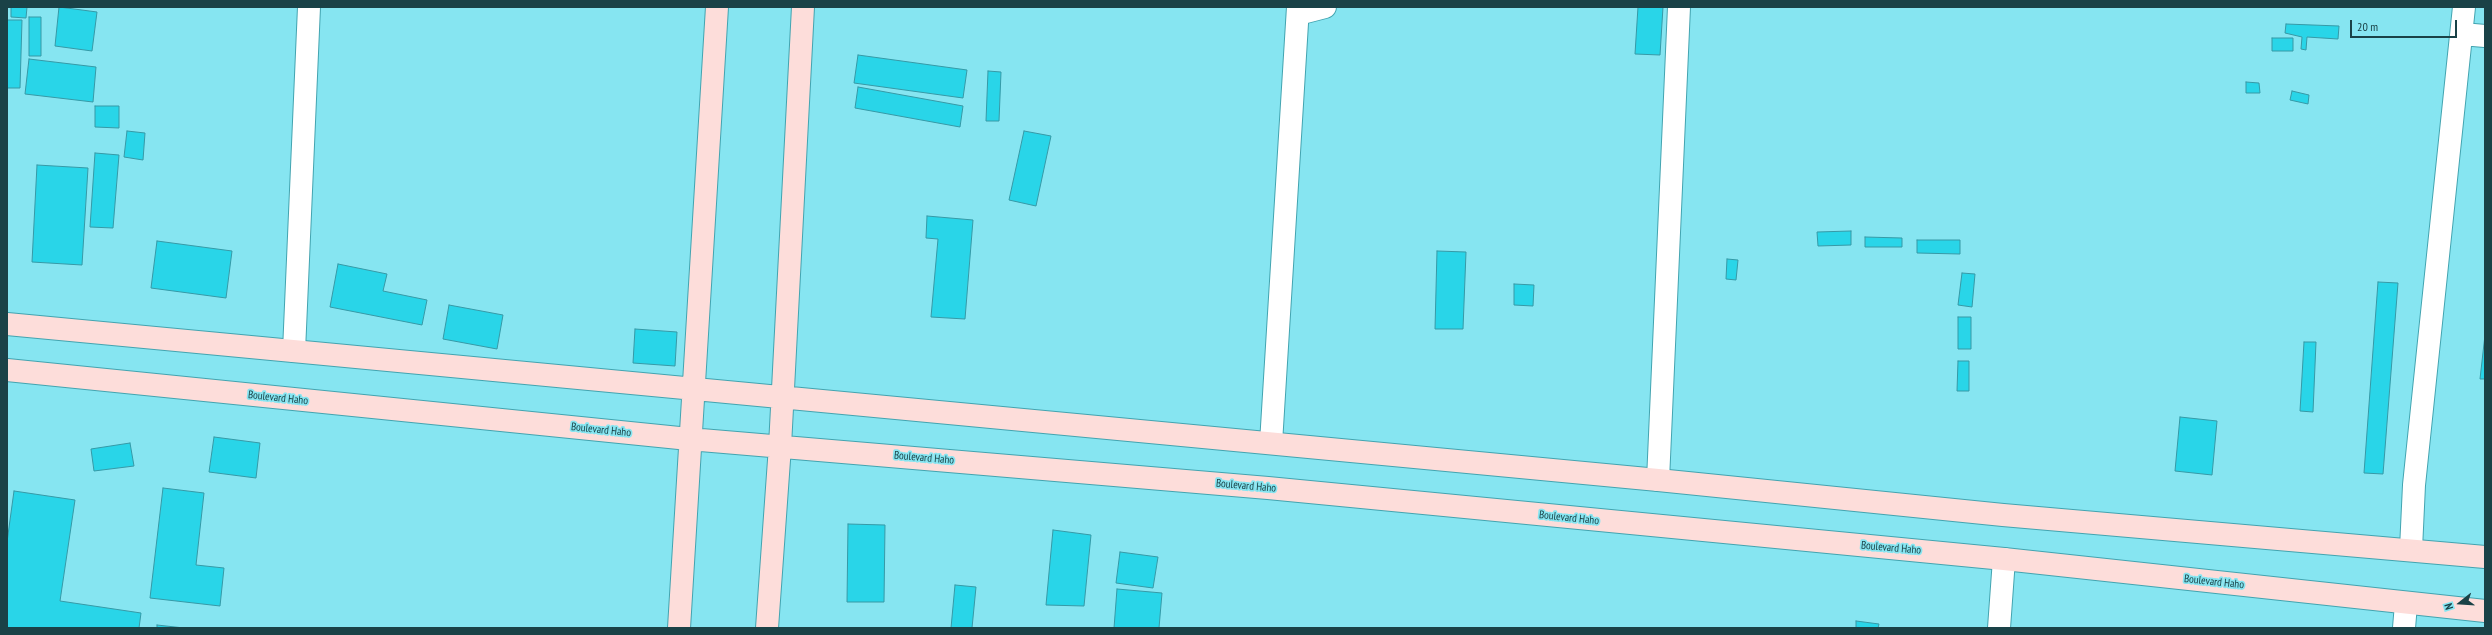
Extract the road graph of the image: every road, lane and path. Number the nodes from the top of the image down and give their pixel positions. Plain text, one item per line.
1 (309, 7) edge
2 (717, 7) edge
3 (803, 7) edge
4 (1325, 7) edge
5 (1680, 7) edge
6 (2464, 7) edge
7 (1298, 11) edge
8 (2462, 34) junction
9 (2485, 36) edge
10 (7, 324) edge
11 (294, 351) junction
12 (7, 370) edge
13 (692, 390) junction
14 (782, 398) junction
15 (689, 439) junction
16 (1271, 443) junction
17 (780, 446) junction
18 (1658, 480) junction
19 (2411, 549) junction
20 (2485, 557) edge
21 (2004, 559) junction
22 (2406, 604) junction
23 (2485, 611) edge
24 (679, 628) edge
25 (767, 628) edge
26 (1999, 628) edge
27 (2404, 628) edge

1 - 11 street
2 - 13 main road
3 - 14 main road
4 - 7 street
5 - 18 street
6 - 8 street
7 - 16 street
8 - 9 street
8 - 19 street
10 - 11 main road
11 - 13 main road
12 - 15 main road, Boulevard Haho
13 - 14 main road
13 - 15 main road
14 - 16 main road
14 - 17 main road
15 - 17 main road, Boulevard Haho
15 - 24 main road
16 - 18 main road
17 - 21 main road, Boulevard Haho
17 - 25 main road
18 - 19 main road
19 - 20 main road
21 - 22 main road, Boulevard Haho
21 - 26 street
22 - 23 main road, Boulevard Haho
22 - 27 street

